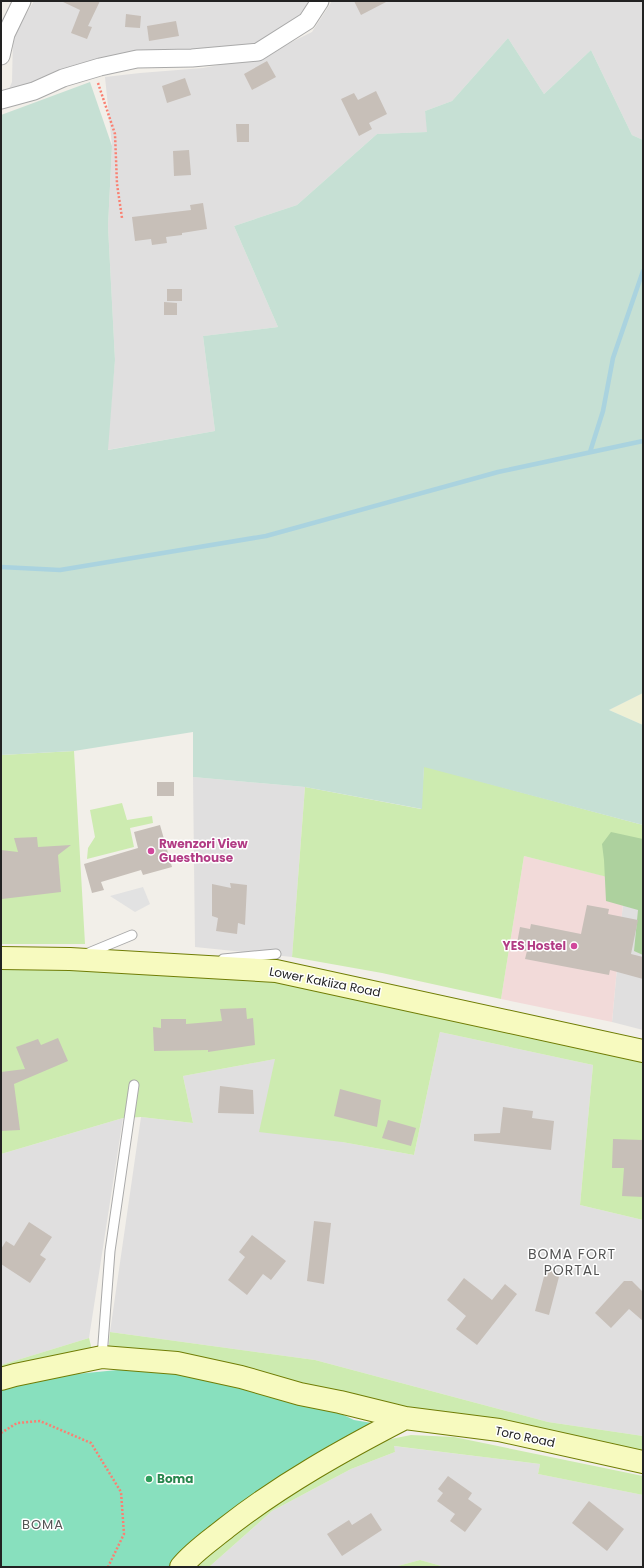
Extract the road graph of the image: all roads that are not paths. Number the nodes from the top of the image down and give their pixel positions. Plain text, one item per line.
1 (22, 1) edge
2 (320, 1) edge
3 (1, 56) edge
4 (1, 100) edge
5 (132, 934) dead end
6 (276, 954) dead end
7 (1, 958) edge
8 (70, 959) junction
9 (187, 965) junction
10 (643, 1051) edge
11 (134, 1085) dead end
12 (102, 1357) junction
13 (1, 1379) edge
14 (405, 1418) junction
15 (643, 1462) edge
16 (181, 1567) edge

1 - 3 street
2 - 4 street
5 - 8 lane
6 - 9 lane
7 - 8 main road, Lower Kakiiza Road
8 - 9 main road, Lower Kakiiza Road
9 - 10 main road, Lower Kakiiza Road
11 - 12 lane
12 - 13 main road, Toro Road
12 - 14 main road, Toro Road
14 - 15 main road, Toro Road
14 - 16 main road

